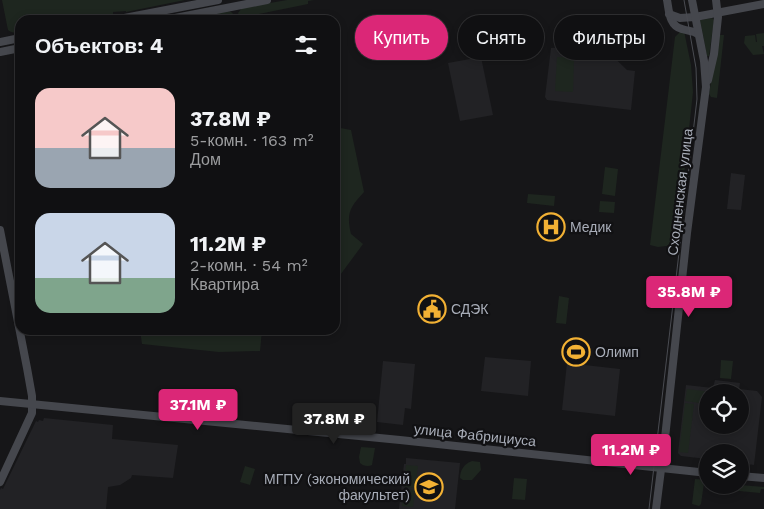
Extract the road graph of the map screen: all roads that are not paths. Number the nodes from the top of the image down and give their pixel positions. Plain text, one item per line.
1 (218, 0) edge
2 (267, 0) edge
3 (667, 0) edge
4 (692, 0) edge
5 (716, 0) edge
6 (764, 4) edge
7 (718, 13) junction
8 (669, 14) junction
9 (140, 15) edge
10 (190, 15) edge
11 (695, 17) junction
12 (698, 34) junction
13 (15, 39) edge
14 (0, 42) edge
15 (15, 49) edge
16 (0, 52) edge
17 (706, 87) junction
18 (0, 230) edge
19 (15, 306) edge
20 (21, 335) edge
21 (0, 401) edge
22 (32, 404) junction
23 (662, 468) junction
24 (699, 471) edge
25 (749, 477) edge
26 (764, 478) edge
27 (0, 482) edge
28 (656, 509) edge

1 - 9 main road
2 - 10 main road
3 - 8 main road
4 - 11 main road, Сходненская улица
5 - 7 main road, Сходненская улица
6 - 7 main road
7 - 11 main road
7 - 17 main road, Сходненская улица
8 - 11 main road
8 - 12 main road
11 - 12 main road, Сходненская улица
12 - 17 main road, Сходненская улица
13 - 14 main road
15 - 16 main road
17 - 23 main road, Сходненская улица
18 - 19 main road
20 - 22 main road
21 - 22 main road, улица Фабрициуса
22 - 23 main road, улица Фабрициуса
22 - 27 main road
23 - 24 main road, улица Фабрициуса
23 - 28 main road, Сходненская улица
25 - 26 main road

